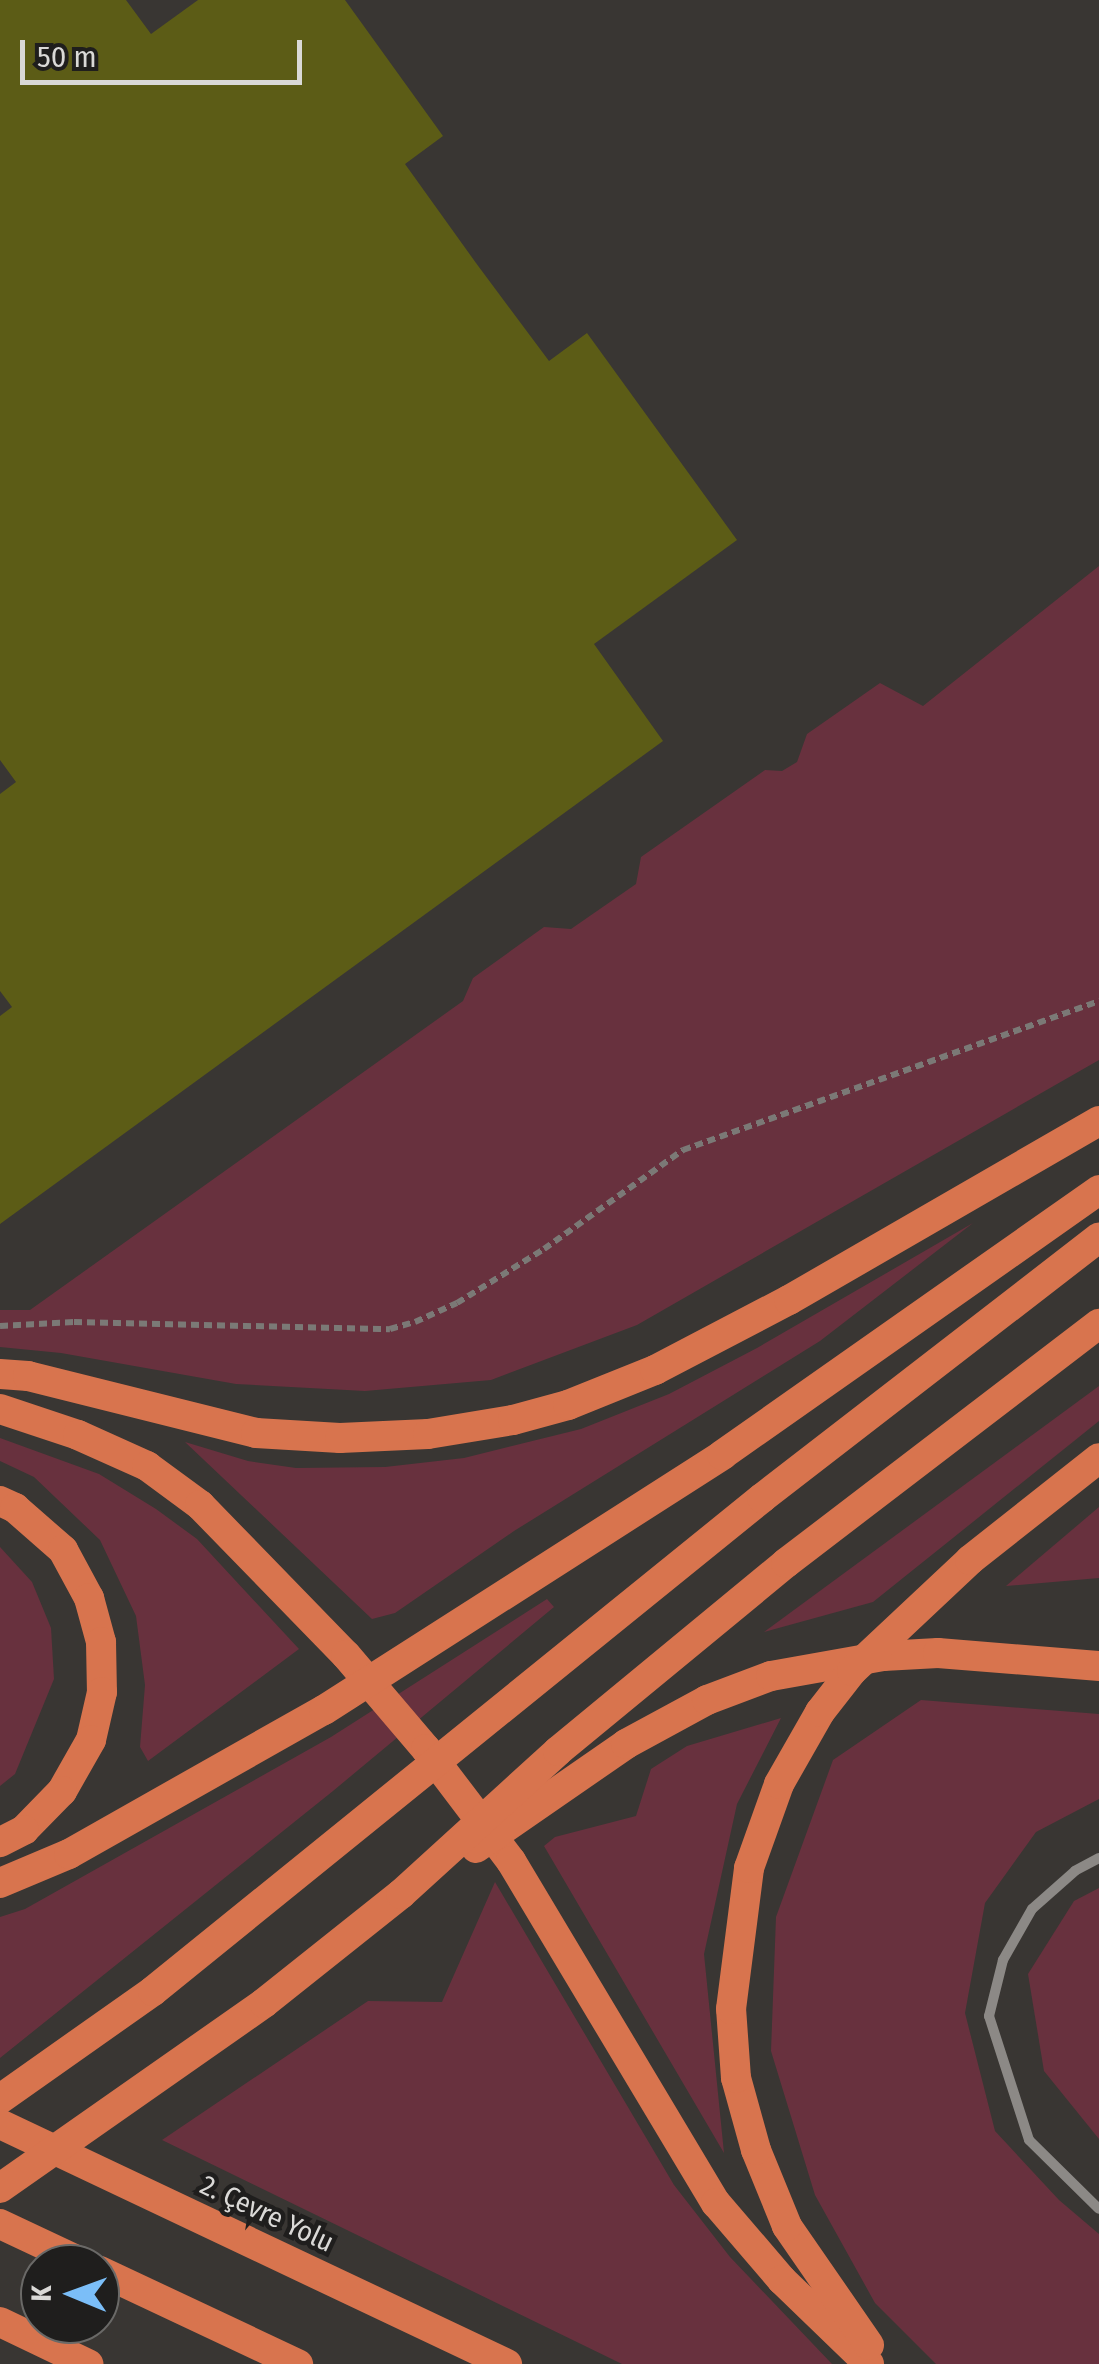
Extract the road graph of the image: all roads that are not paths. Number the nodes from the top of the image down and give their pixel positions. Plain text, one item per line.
1 (1099, 1121) edge
2 (1099, 1190) edge
3 (1099, 1238) edge
4 (1099, 1324) edge
5 (0, 1374) edge
6 (0, 1409) edge
7 (1099, 1458) edge
8 (0, 1501) edge
9 (1099, 1666) edge
10 (0, 1842) edge
11 (1099, 1858) edge
12 (0, 1883) edge
13 (401, 1894) junction
14 (0, 2098) edge
15 (0, 2124) edge
16 (0, 2188) edge
17 (1099, 2209) edge
18 (5, 2227) edge
19 (41, 2244) edge
20 (120, 2280) edge
21 (0, 2322) edge
22 (88, 2364) edge
23 (298, 2364) edge
24 (507, 2364) edge
25 (869, 2364) edge
26 (882, 2364) edge

1 - 5 highway
2 - 12 highway
3 - 14 highway
4 - 13 highway
6 - 25 highway
7 - 26 highway
8 - 10 highway
9 - 13 highway
11 - 17 street
13 - 16 highway
15 - 24 highway, 2. Çevre Yolu
18 - 19 highway
20 - 23 highway
21 - 22 highway

